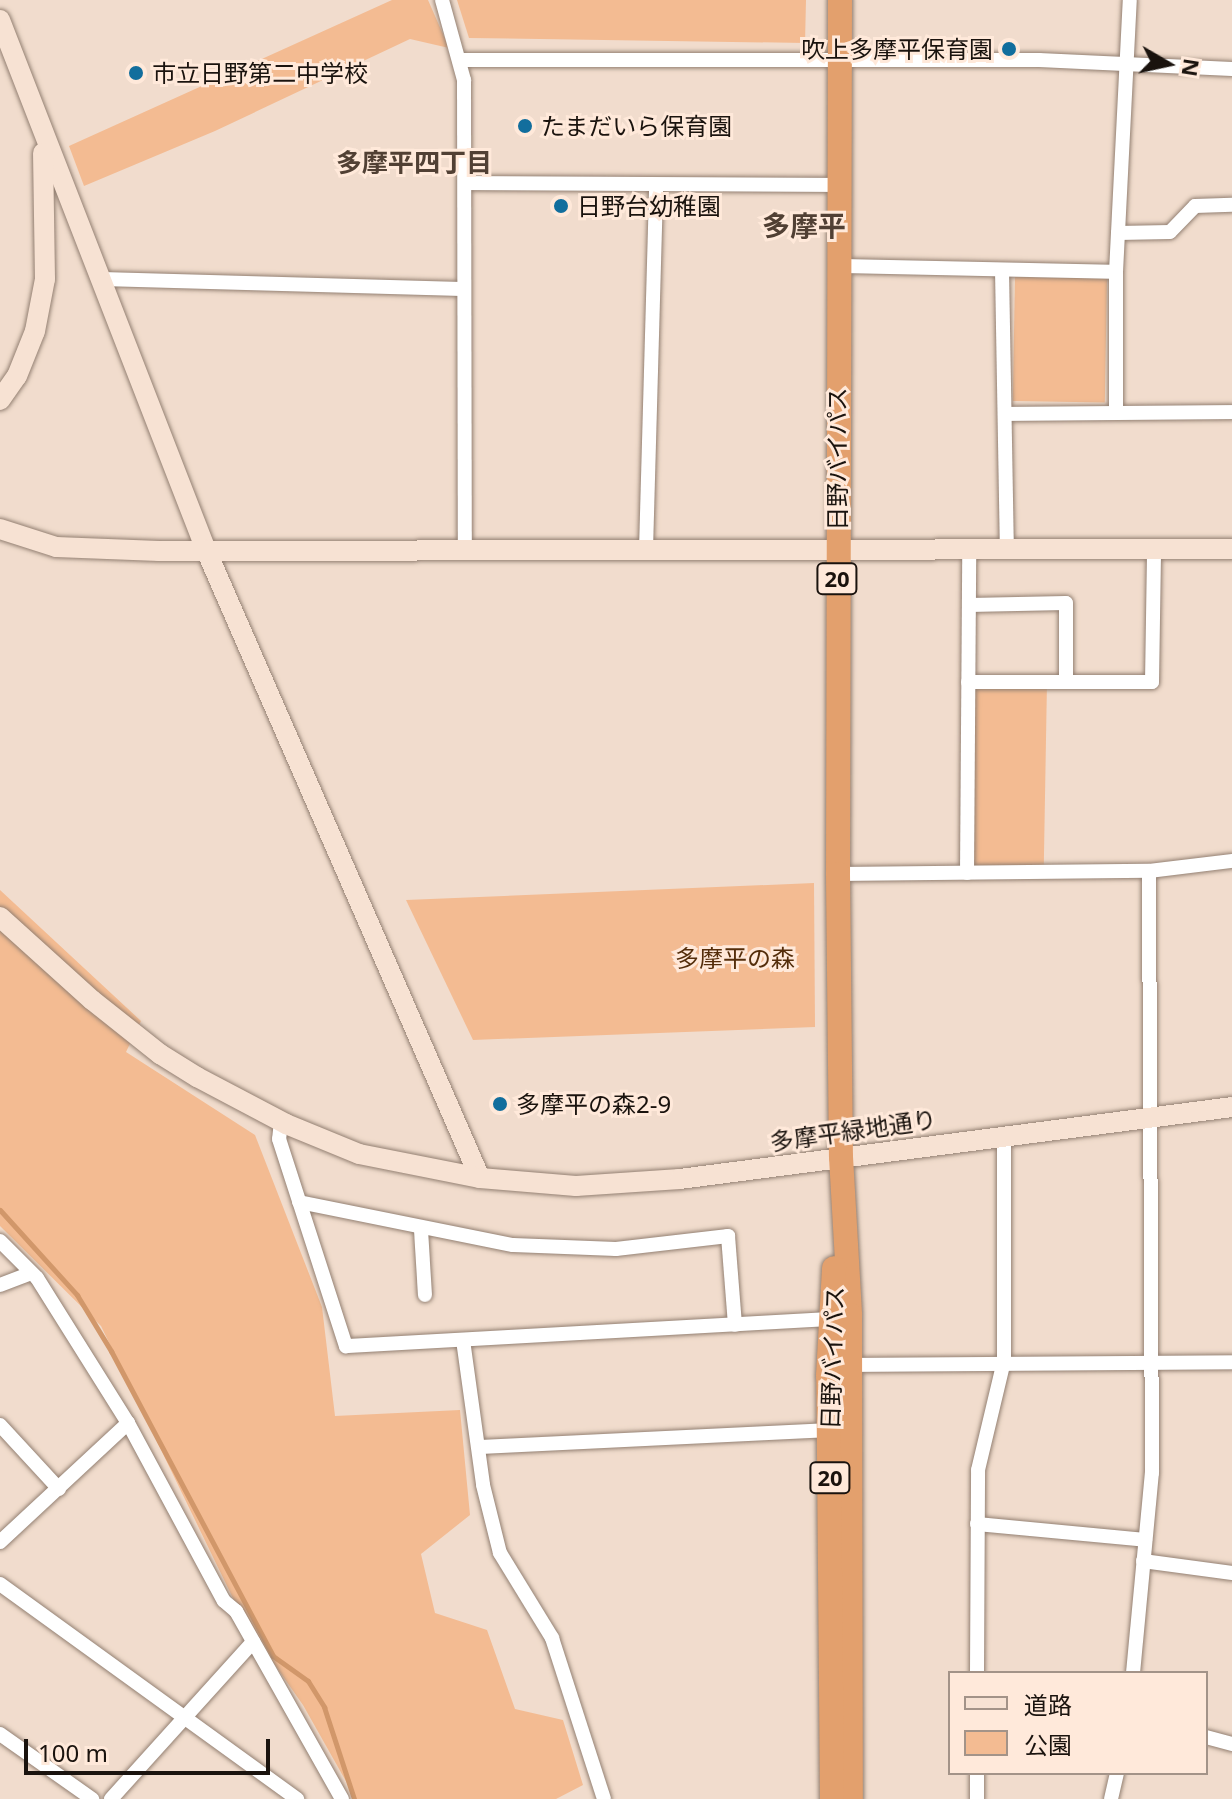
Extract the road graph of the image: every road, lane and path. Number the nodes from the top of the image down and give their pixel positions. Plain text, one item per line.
1 (442, 0) edge
2 (840, 0) edge
3 (1130, 0) edge
4 (0, 20) edge
5 (462, 60) junction
6 (838, 62) junction
7 (1127, 62) junction
8 (1232, 69) edge
9 (42, 133) junction
10 (465, 183) junction
11 (656, 185) junction
12 (839, 185) junction
13 (1232, 205) edge
14 (78, 223) junction
15 (47, 227) junction
16 (1118, 233) junction
17 (838, 266) junction
18 (1002, 270) junction
19 (1116, 272) junction
20 (100, 279) junction
21 (464, 289) junction
22 (0, 400) edge
23 (1232, 412) edge
24 (1116, 413) junction
25 (1005, 414) junction
26 (0, 529) edge
27 (837, 547) junction
28 (969, 547) junction
29 (465, 548) junction
30 (1007, 548) junction
31 (1154, 549) junction
32 (1232, 549) edge
33 (206, 550) junction
34 (646, 550) junction
35 (969, 605) junction
36 (968, 682) junction
37 (1066, 682) junction
38 (1232, 861) edge
39 (1149, 871) junction
40 (967, 873) junction
41 (838, 874) junction
42 (0, 917) edge
43 (1232, 1107) edge
44 (1151, 1118) junction
45 (281, 1121) junction
46 (1004, 1136) junction
47 (841, 1157) junction
48 (480, 1178) junction
49 (299, 1202) junction
50 (421, 1230) junction
51 (0, 1241) edge
52 (31, 1273) junction
53 (0, 1285) edge
54 (425, 1295) dead end
55 (831, 1319) junction
56 (735, 1325) junction
57 (463, 1340) junction
58 (1004, 1361) junction
59 (1152, 1362) junction
60 (1232, 1362) edge
61 (850, 1365) junction
62 (128, 1423) junction
63 (0, 1425) edge
64 (829, 1430) junction
65 (482, 1447) junction
66 (59, 1489) junction
67 (977, 1524) junction
68 (1145, 1540) junction
69 (0, 1542) edge
70 (1143, 1561) junction
71 (1232, 1573) edge
72 (0, 1584) edge
73 (253, 1642) junction
74 (977, 1671) edge
75 (1133, 1671) edge
76 (185, 1717) junction
77 (0, 1734) edge
78 (1208, 1738) edge
79 (1232, 1744) edge
80 (977, 1775) edge
81 (1117, 1775) edge
82 (92, 1799) edge
83 (111, 1799) edge
84 (297, 1799) edge
85 (342, 1799) edge
86 (604, 1799) edge
87 (832, 1799) edge
88 (851, 1799) edge
89 (977, 1799) edge
90 (1111, 1799) edge

1 - 5 street
2 - 6 highway, 日野バイパス / 20
3 - 7 street
4 - 9 street
5 - 6 street
5 - 10 street
6 - 7 street
6 - 12 highway, 日野バイパス / 20
7 - 8 street
7 - 16 street
9 - 14 street
9 - 15 street
10 - 11 street
10 - 21 street
11 - 12 street
11 - 34 street
12 - 17 highway, 日野バイパス / 20
13 - 16 street
14 - 15 street
14 - 20 street
15 - 22 street
16 - 19 street
17 - 18 street
17 - 27 highway, 日野バイパス / 20
18 - 19 street
18 - 25 street
19 - 24 street
20 - 21 street
20 - 33 street
21 - 29 street
23 - 24 street
24 - 25 street
25 - 30 street
26 - 33 street
27 - 28 street
27 - 34 street
27 - 41 highway, 日野バイパス / 20
28 - 30 street
28 - 35 street
29 - 33 street
29 - 34 street
30 - 31 street
31 - 32 street
31 - 37 street
33 - 48 street
35 - 36 street
35 - 37 street
36 - 37 street
36 - 40 street
38 - 39 street
39 - 40 street
39 - 44 street
40 - 41 street
41 - 47 highway, 日野バイパス / 20
42 - 45 street, 多摩平緑地通り
43 - 44 street, 多摩平緑地通り
44 - 46 street, 多摩平緑地通り
44 - 59 street
45 - 48 street, 多摩平緑地通り
45 - 49 street
46 - 47 street, 多摩平緑地通り
46 - 58 street
47 - 48 street, 多摩平緑地通り
47 - 55 highway, 日野バイパス / 20
47 - 61 highway, 日野バイパス / 20
49 - 50 street
49 - 57 street
50 - 54 street
50 - 56 street
51 - 52 street
52 - 53 street
52 - 62 street
55 - 56 street
55 - 64 highway, 日野バイパス / 20
56 - 57 street
57 - 65 street
58 - 59 street
58 - 61 street
58 - 67 street
59 - 60 street
59 - 68 street
61 - 88 highway, 日野バイパス / 20
62 - 66 street
62 - 73 street
63 - 66 street
64 - 65 street
64 - 87 highway, 日野バイパス / 20
65 - 86 street
66 - 69 street
67 - 68 street
67 - 74 street
68 - 70 street
70 - 71 street
70 - 75 street
72 - 76 street
73 - 76 street
73 - 85 street
76 - 83 street
76 - 84 street
77 - 82 street
78 - 79 street
80 - 89 street
81 - 90 street

